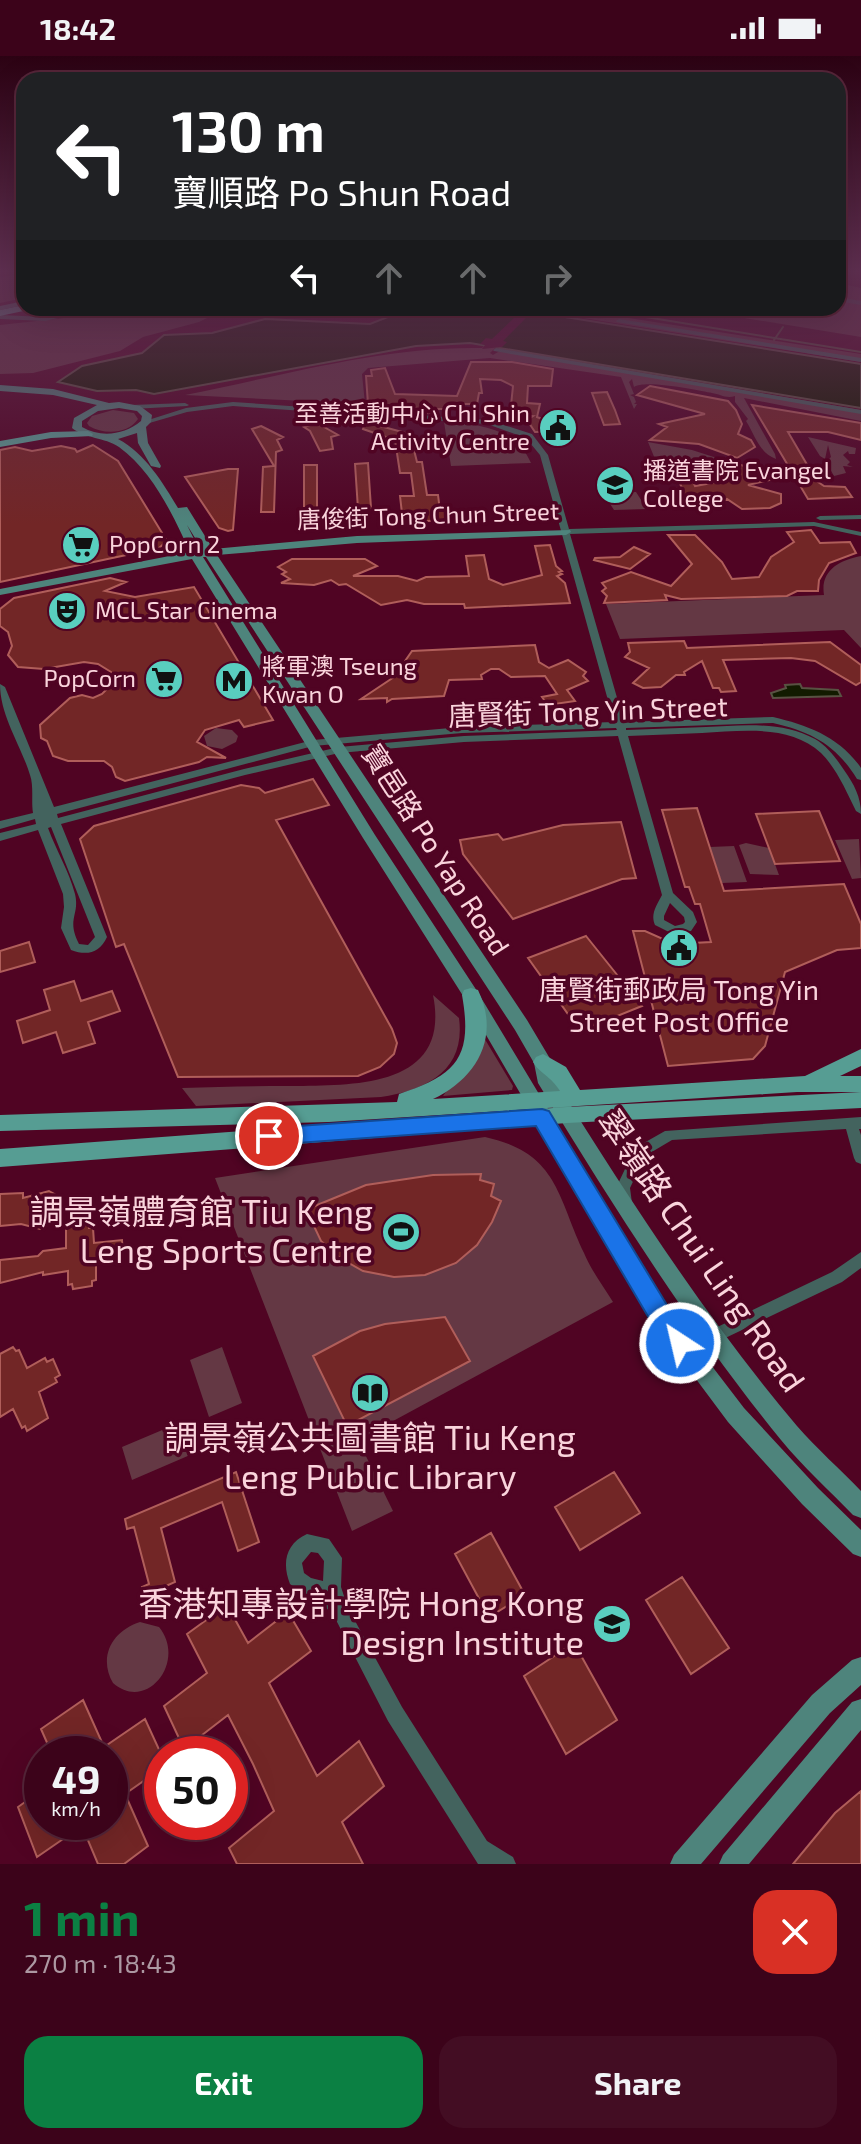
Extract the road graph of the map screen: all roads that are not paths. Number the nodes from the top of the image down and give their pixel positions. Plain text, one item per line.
1 (528, 355) edge
2 (832, 355) edge
3 (861, 360) edge
4 (0, 390) edge
5 (112, 405) junction
6 (215, 406) junction
7 (132, 407) junction
8 (861, 412) edge
9 (79, 417) junction
10 (144, 425) junction
11 (88, 434) junction
12 (105, 436) junction
13 (0, 441) edge
14 (861, 517) edge
15 (565, 529) junction
16 (315, 533) junction
17 (861, 534) edge
18 (306, 543) junction
19 (201, 550) junction
20 (0, 585) edge
21 (0, 592) edge
22 (0, 687) edge
23 (620, 728) junction
24 (336, 745) junction
25 (315, 748) junction
26 (861, 777) edge
27 (37, 780) junction
28 (861, 811) edge
29 (53, 817) junction
30 (39, 820) junction
31 (0, 825) edge
32 (0, 837) edge
33 (668, 895) dead end
34 (471, 995) junction
35 (861, 1057) edge
36 (543, 1062) joint
37 (797, 1084) junction
38 (861, 1084) edge
39 (861, 1100) edge
40 (566, 1104) junction
41 (536, 1108) junction
42 (329, 1114) junction
43 (0, 1123) edge
44 (856, 1124) edge
45 (0, 1158) edge
46 (861, 1158) edge
47 (626, 1210) junction
48 (861, 1259) edge
49 (714, 1336) junction
50 (861, 1507) edge
51 (861, 1546) edge
52 (341, 1612) dead end
53 (861, 1669) edge
54 (861, 1711) edge
55 (486, 1856) edge
56 (506, 1864) edge
57 (683, 1864) edge
58 (732, 1864) edge

1 - 8 street
2 - 3 street
4 - 5 main road
4 - 9 main road
5 - 7 main road
5 - 9 main road
6 - 7 street
6 - 10 street
6 - 15 street
7 - 10 main road, 寶邑路 Po Yap Road
9 - 11 main road
9 - 13 main road
10 - 12 main road, 寶邑路 Po Yap Road
10 - 19 main road, 寶邑路 Po Yap Road
11 - 12 main road, 寶邑路 Po Yap Road
11 - 13 main road
12 - 19 main road, 寶邑路 Po Yap Road
14 - 15 street, 唐俊街 Tong Chun Street
15 - 16 main road, 唐俊街 Tong Chun Street
15 - 17 street, 唐俊街 Tong Chun Street
15 - 18 main road, 唐俊街 Tong Chun Street
15 - 23 street
16 - 18 main road
16 - 19 main road, 唐俊街 Tong Chun Street
18 - 19 main road, 唐俊街 Tong Chun Street
19 - 20 main road, 唐俊街 Tong Chun Street
19 - 21 main road, 唐俊街 Tong Chun Street
19 - 24 main road, 寶邑路 Po Yap Road
19 - 25 main road, 寶邑路 Po Yap Road
22 - 27 street
23 - 24 street, 唐賢街 Tong Yin Street
23 - 26 street, 唐賢街 Tong Yin Street
23 - 28 street, 唐賢街 Tong Yin Street
23 - 33 street
24 - 25 street, 唐賢街 Tong Yin Street
24 - 36 main road, 寶邑路 Po Yap Road
25 - 29 street, 唐賢街 Tong Yin Street
25 - 34 main road, 寶邑路 Po Yap Road
27 - 29 street
27 - 30 street
29 - 30 street, 唐賢街 Tong Yin Street
29 - 30 street
30 - 31 street, 唐賢街 Tong Yin Street
30 - 32 street, 唐賢街 Tong Yin Street
34 - 41 main road, 寶邑路 Po Yap Road
34 - 42 main road
35 - 37 main road
36 - 40 main road
37 - 38 main road
37 - 40 main road
39 - 40 main road
40 - 41 main road
40 - 47 main road, 翠嶺路 Chui Ling Road
41 - 42 main road
41 - 45 main road
41 - 51 main road, 翠嶺路 Chui Ling Road
42 - 43 main road
44 - 46 street
44 - 47 street
47 - 49 main road, 翠嶺路 Chui Ling Road
48 - 49 street
49 - 50 main road, 翠嶺路 Chui Ling Road
52 - 55 street
53 - 57 main road
54 - 58 main road
55 - 56 street

